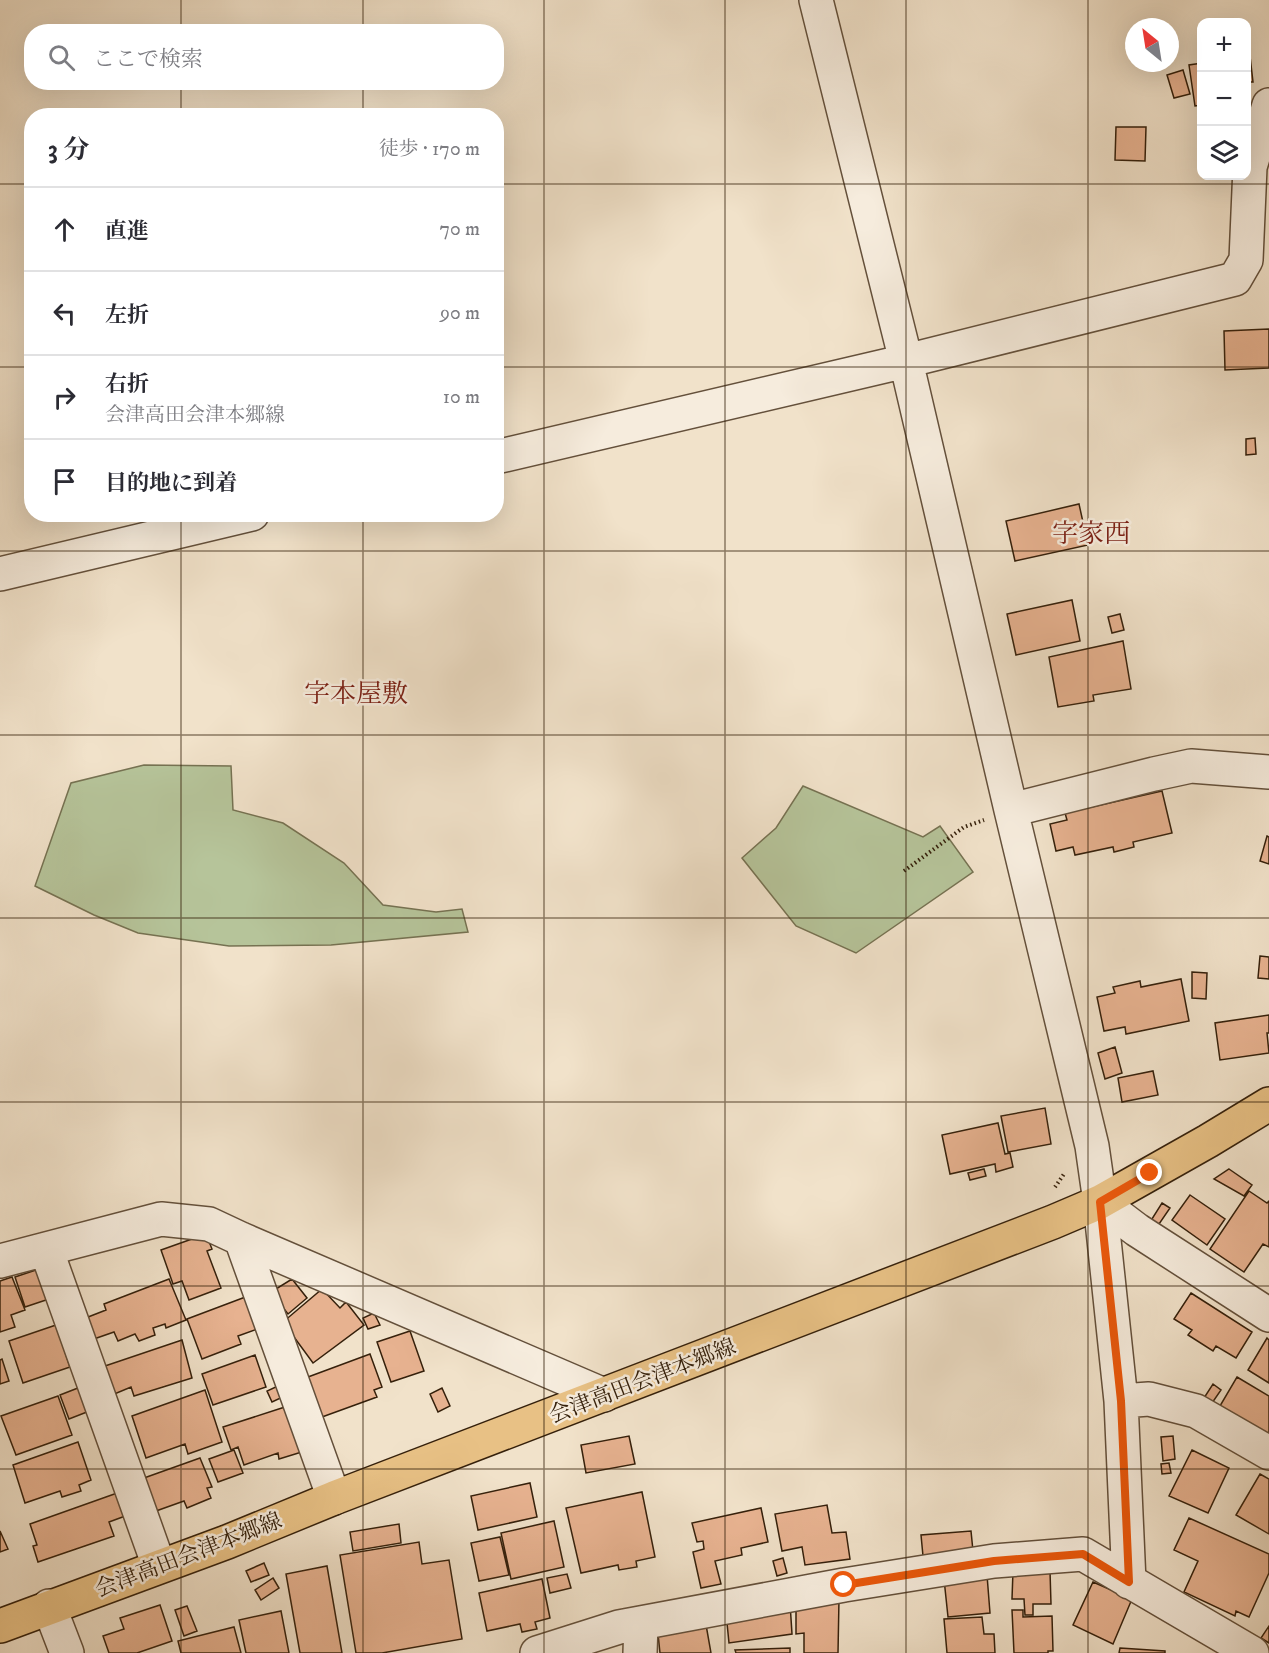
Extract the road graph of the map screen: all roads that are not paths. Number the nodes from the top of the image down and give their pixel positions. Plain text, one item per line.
1 (816, 0) edge
2 (1269, 105) edge
3 (906, 361) junction
4 (504, 455) edge
5 (218, 522) edge
6 (0, 574) edge
7 (1269, 772) edge
8 (1011, 810) junction
9 (1269, 1104) edge
10 (1100, 1202) junction
11 (241, 1239) junction
12 (46, 1249) junction
13 (0, 1261) edge
14 (1269, 1315) edge
15 (604, 1395) junction
16 (1121, 1401) junction
17 (1269, 1453) edge
18 (334, 1498) junction
19 (159, 1566) junction
20 (1129, 1582) junction
21 (49, 1606) junction
22 (0, 1626) edge
23 (640, 1638) edge
24 (67, 1653) edge
25 (537, 1653) edge
26 (1252, 1653) edge

1 - 3 street
2 - 3 street
3 - 4 street
3 - 8 street
5 - 6 street
7 - 8 street
8 - 10 street
9 - 10 main road, 会津高田会津本郷線
10 - 14 street
10 - 15 main road, 会津高田会津本郷線
10 - 16 street
11 - 12 street
11 - 15 street
11 - 18 street
12 - 13 street
12 - 19 street
15 - 18 main road, 会津高田会津本郷線
16 - 17 street
16 - 20 street
18 - 19 main road, 会津高田会津本郷線
19 - 21 main road, 会津高田会津本郷線
20 - 23 street
20 - 26 street
21 - 22 main road, 会津高田会津本郷線
21 - 24 street
23 - 25 street

